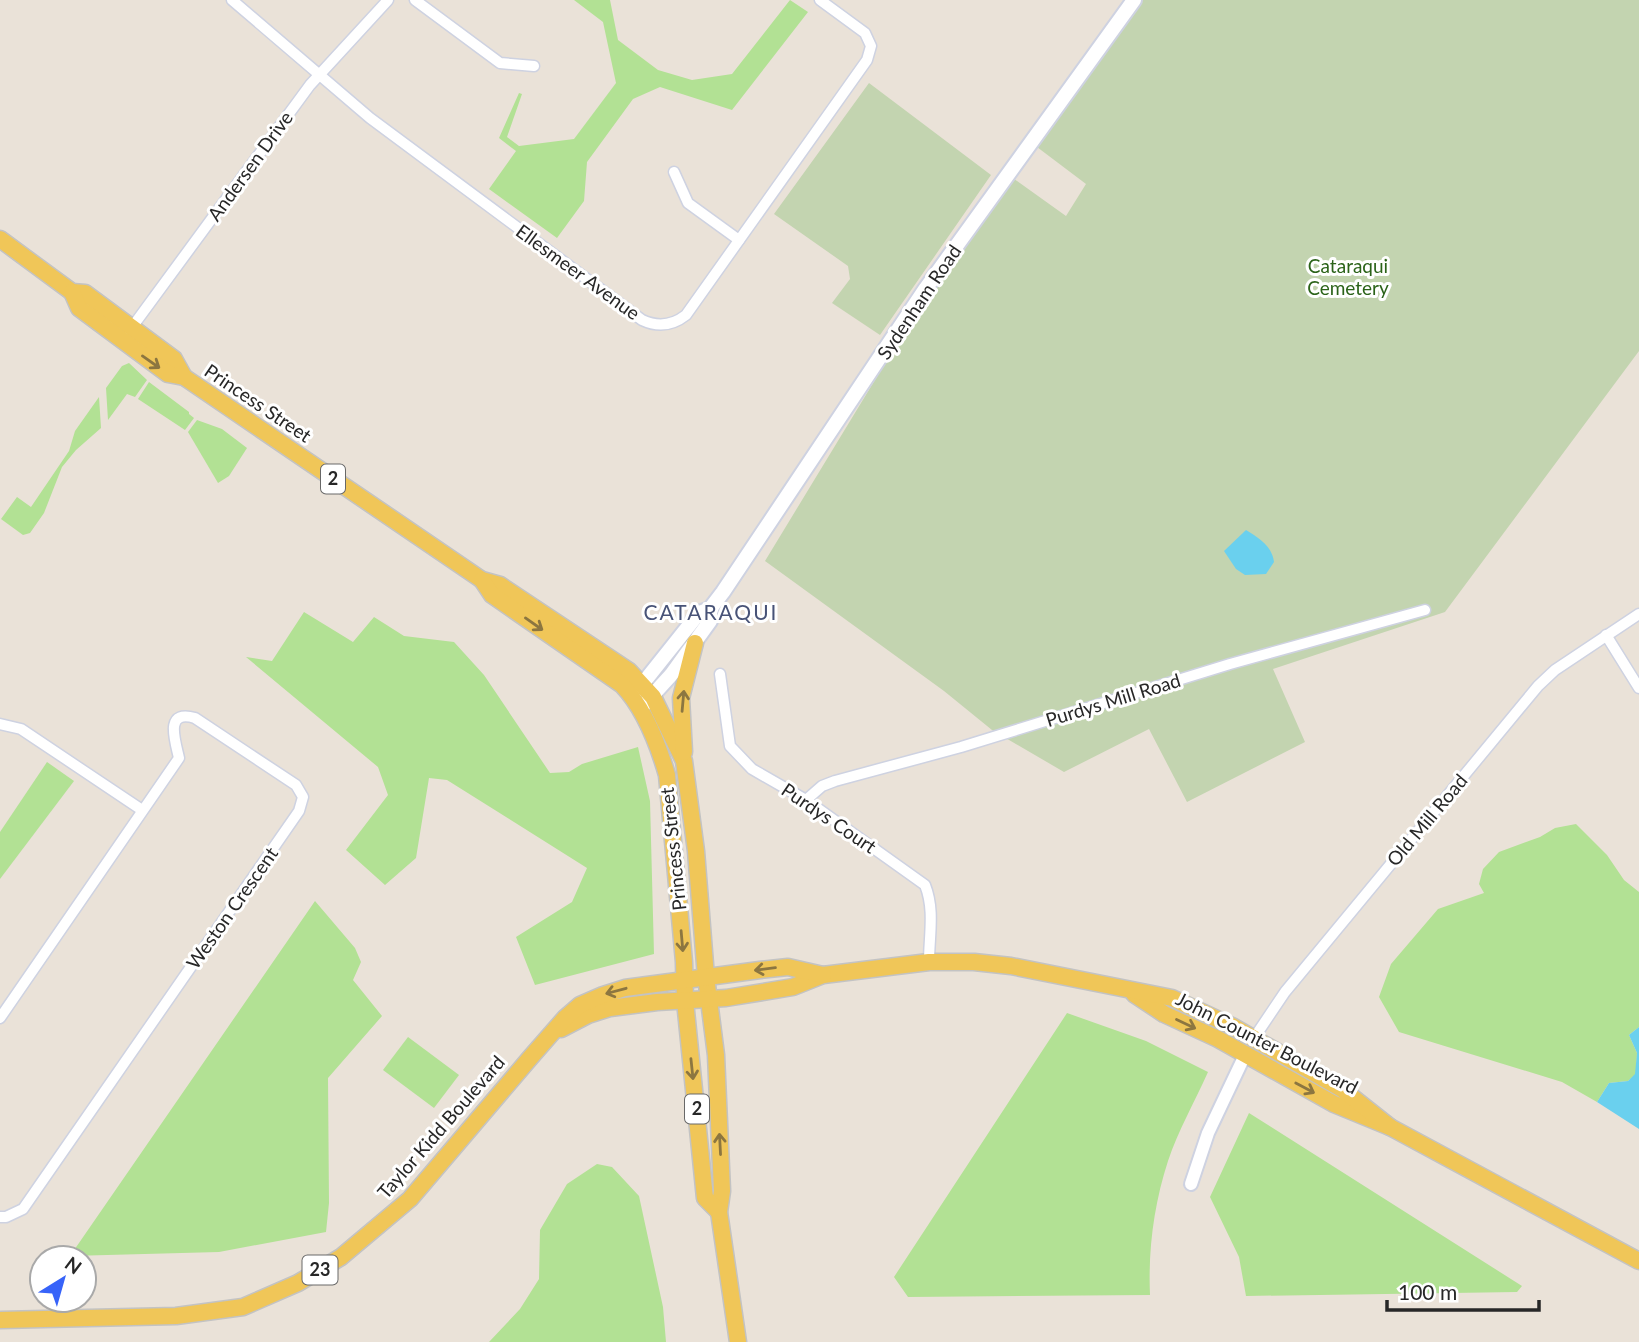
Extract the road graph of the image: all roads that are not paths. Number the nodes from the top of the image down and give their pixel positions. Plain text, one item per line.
1 (232, 0) edge
2 (388, 0) edge
3 (415, 0) edge
4 (820, 0) edge
5 (1134, 0) edge
6 (534, 66) dead end
7 (319, 74) junction
8 (674, 172) dead end
9 (0, 239) edge
10 (739, 240) junction
11 (127, 335) junction
12 (710, 609) junction
13 (1425, 610) dead end
14 (1639, 614) edge
15 (1606, 635) junction
16 (695, 643) junction
17 (720, 674) dead end
18 (1639, 688) edge
19 (642, 696) junction
20 (0, 724) edge
21 (684, 761) junction
22 (806, 800) junction
23 (142, 810) junction
24 (929, 962) junction
25 (823, 975) junction
26 (706, 977) junction
27 (684, 980) junction
28 (1129, 991) junction
29 (709, 999) junction
30 (685, 1002) junction
31 (0, 1018) edge
32 (550, 1036) junction
33 (1254, 1039) junction
34 (1245, 1055) junction
35 (1390, 1127) junction
36 (1191, 1184) dead end
37 (719, 1212) junction
38 (0, 1217) edge
39 (1639, 1261) edge
40 (0, 1320) edge
41 (738, 1342) edge

1 - 7 street, Ellesmeer Avenue
2 - 7 street, Andersen Drive
3 - 6 street
4 - 10 street, Ellesmeer Avenue
5 - 12 main road, Sydenham Road
7 - 10 street, Ellesmeer Avenue
7 - 11 street, Andersen Drive
8 - 10 street
9 - 11 main road, Princess Street / 2
11 - 19 main road, Princess Street / 2
12 - 16 main road, Sydenham Road
12 - 19 main road, Sydenham Road
13 - 22 street, Purdys Mill Road
14 - 15 street, Old Mill Road
15 - 18 street
15 - 33 street, Old Mill Road
16 - 19 main road, Sydenham Road
21 -> 16 main road
17 - 22 street, Purdys Court
19 - 21 main road, Princess Street / 2
19 -> 27 main road, Princess Street / 2
20 - 23 street
21 - 26 main road, Princess Street / 2
22 - 24 street, Purdys Court
23 - 31 street
23 - 38 street, Weston Crescent
24 - 25 main road, John Counter Boulevard
24 - 28 main road, John Counter Boulevard
25 -> 26 main road, John Counter Boulevard
25 - 29 main road, John Counter Boulevard
26 - 27 main road, Taylor Kidd Boulevard / 23
26 - 29 main road, Princess Street / 2
27 - 30 main road, Princess Street / 2
27 -> 32 main road, Taylor Kidd Boulevard / 23
28 - 33 main road, John Counter Boulevard
28 -> 34 main road, John Counter Boulevard
29 - 30 main road, John Counter Boulevard
37 -> 29 main road, Princess Street / 2
30 - 32 main road, Taylor Kidd Boulevard / 23
30 -> 37 main road, Princess Street / 2
32 - 40 main road, Taylor Kidd Boulevard / 23
33 - 34 street, Old Mill Road
33 - 35 main road, John Counter Boulevard
34 -> 35 main road, John Counter Boulevard
34 - 36 street
35 - 39 main road, John Counter Boulevard
37 - 41 main road, Princess Street / 2

